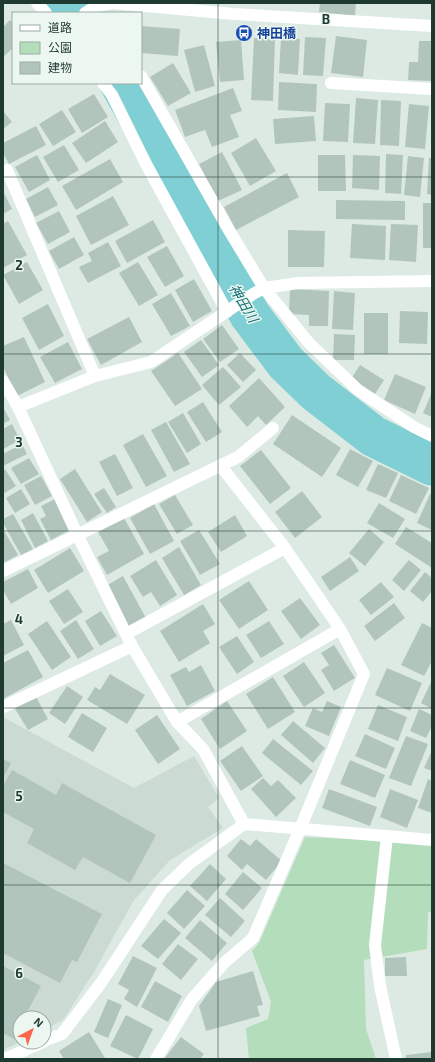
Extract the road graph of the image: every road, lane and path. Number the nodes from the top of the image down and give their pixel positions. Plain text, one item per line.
1 (37, 3) edge
2 (233, 8) edge
3 (93, 9) edge
4 (45, 12) edge
5 (432, 26) edge
6 (142, 78) edge
7 (331, 83) dead end
8 (104, 84) edge
9 (432, 89) edge
10 (8, 170) dead end
11 (432, 281) edge
12 (264, 288) junction
13 (230, 309) junction
14 (95, 376) junction
15 (3, 382) edge
16 (18, 407) junction
17 (273, 428) dead end
18 (432, 436) edge
19 (220, 466) junction
20 (77, 534) junction
21 (285, 548) junction
22 (3, 571) edge
23 (340, 629) junction
24 (126, 634) junction
25 (132, 646) junction
26 (3, 707) edge
27 (177, 722) junction
28 (244, 824) junction
29 (300, 829) junction
30 (387, 836) junction
31 (432, 840) edge
32 (52, 1038) edge
33 (25, 1050) edge
34 (5, 1059) edge
35 (156, 1059) edge
36 (396, 1059) edge

1 - 4 street
2 - 3 street
2 - 5 street
6 - 12 street
7 - 9 street
8 - 13 street
10 - 14 street
11 - 12 street
12 - 13 street
12 - 18 street
13 - 14 street
14 - 16 street
15 - 16 street
16 - 20 street
17 - 19 street
19 - 20 street
19 - 21 street
20 - 22 street
20 - 24 street
21 - 23 street
21 - 24 street
23 - 27 street
23 - 29 street
24 - 25 street
25 - 26 street
25 - 27 street
27 - 28 street
28 - 29 street
28 - 32 street
29 - 30 street
29 - 35 street
30 - 31 street
30 - 36 street
33 - 34 street

